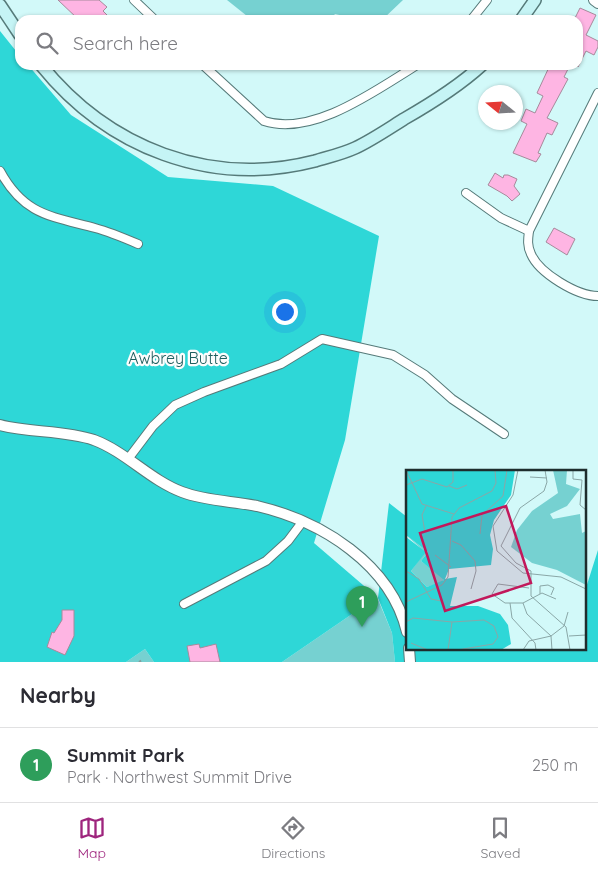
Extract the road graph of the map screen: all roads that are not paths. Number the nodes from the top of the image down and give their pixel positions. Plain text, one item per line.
1 (134, 0) edge
2 (487, 0) edge
3 (535, 0) edge
4 (594, 0) edge
5 (598, 3) edge
6 (0, 4) edge
7 (150, 15) edge
8 (475, 15) edge
9 (524, 15) edge
10 (15, 27) edge
11 (45, 70) edge
12 (208, 70) edge
13 (409, 70) edge
14 (477, 70) edge
15 (598, 93) edge
16 (0, 171) edge
17 (466, 193) dead end
18 (529, 231) junction
19 (138, 244) dead end
20 (598, 296) edge
21 (0, 425) edge
22 (504, 434) dead end
23 (128, 459) junction
24 (303, 521) junction
25 (184, 604) dead end
26 (406, 628) edge

1 - 7 street
2 - 8 street
3 - 9 main road
4 - 5 street
6 - 10 main road
11 - 14 main road
12 - 13 street
15 - 18 street
16 - 19 street
17 - 18 street
18 - 20 street
21 - 23 street
22 - 23 street
23 - 24 street
24 - 25 street
24 - 26 street

